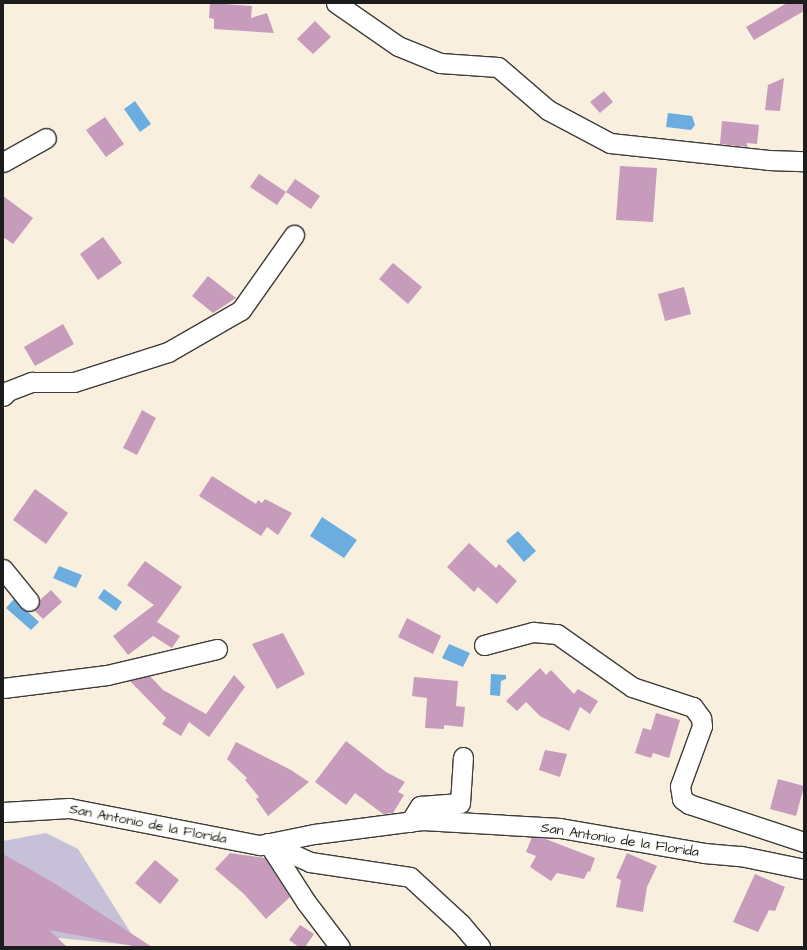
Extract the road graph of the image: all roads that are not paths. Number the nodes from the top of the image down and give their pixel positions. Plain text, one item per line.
1 (336, 3) edge
2 (46, 138) dead end
3 (804, 161) edge
4 (3, 162) edge
5 (294, 235) dead end
6 (3, 396) edge
7 (3, 569) edge
8 (29, 601) dead end
9 (484, 645) dead end
10 (218, 649) dead end
11 (3, 688) edge
12 (463, 757) dead end
13 (3, 812) edge
14 (410, 822) junction
15 (804, 842) edge
16 (268, 843) junction
17 (804, 869) edge
18 (340, 947) edge
19 (480, 947) edge

1 - 3 street
2 - 4 street
5 - 6 street
7 - 8 street
9 - 15 street
10 - 11 street
12 - 14 street
13 - 16 street, San Antonio de la Florida
14 - 16 street, San Antonio de la Florida
14 - 17 street, San Antonio de la Florida
16 - 18 street
16 - 19 street, San Antonio de la Florida

